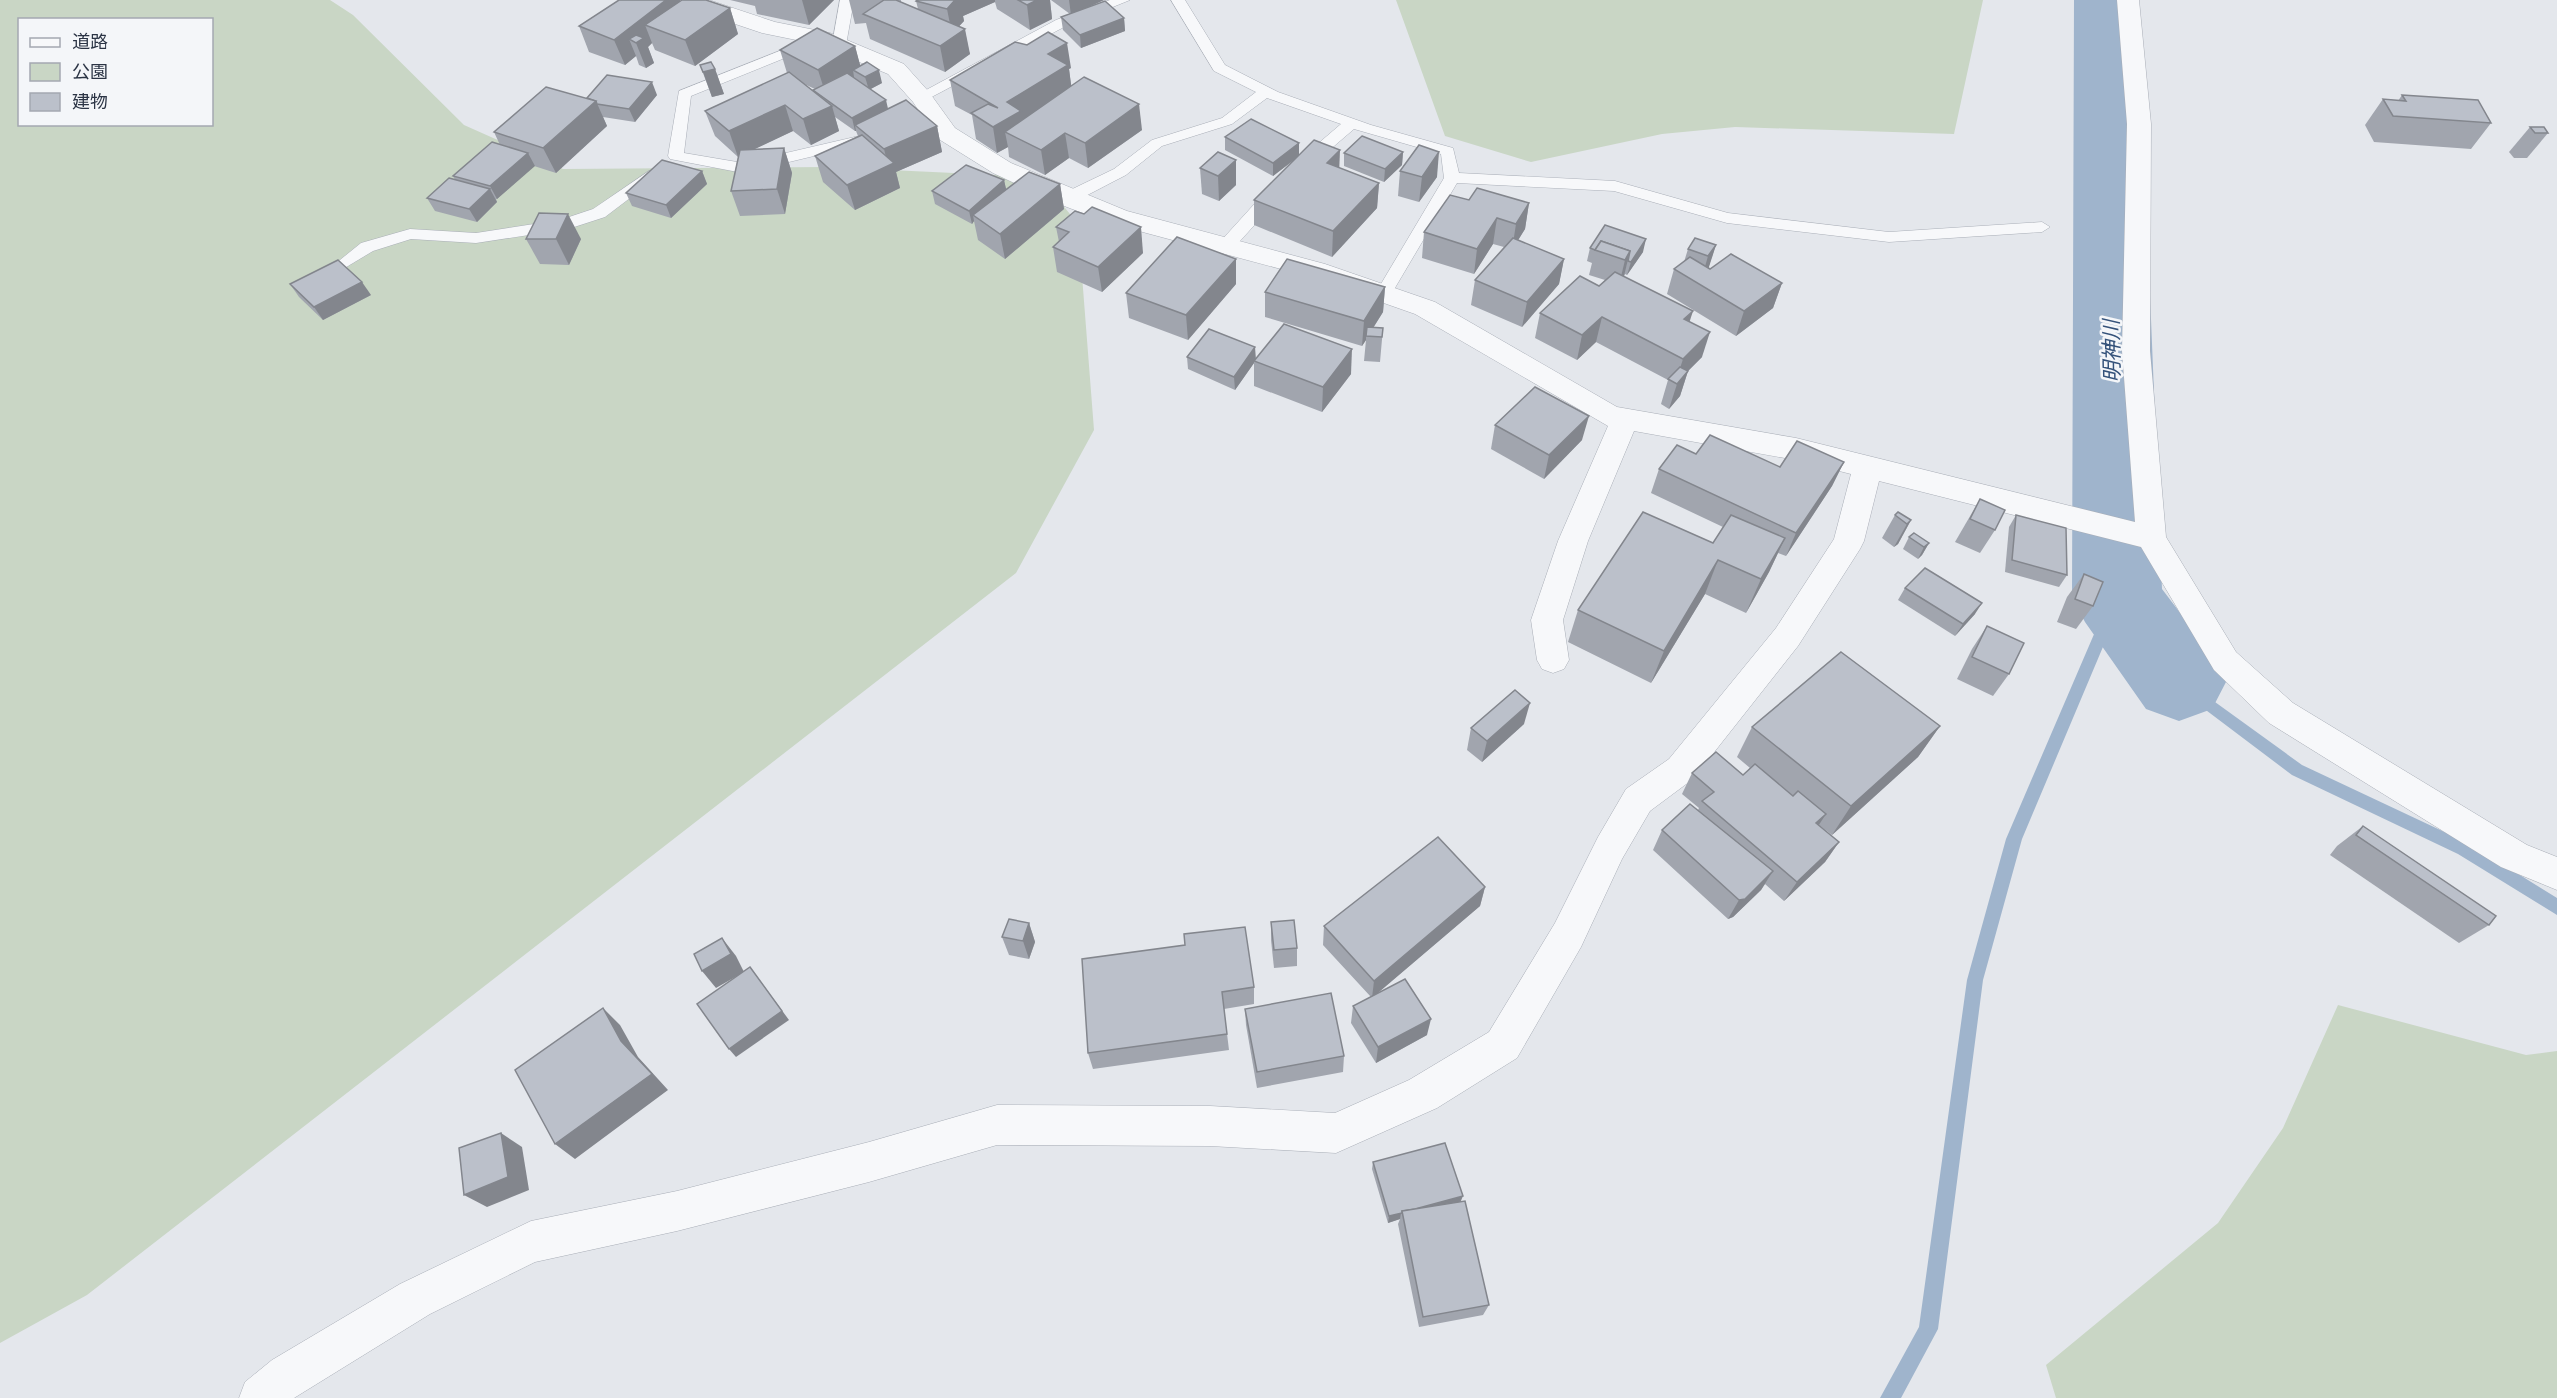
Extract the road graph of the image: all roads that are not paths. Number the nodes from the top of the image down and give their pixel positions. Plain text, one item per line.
1 (687, 0) edge
2 (847, 0) edge
3 (1124, 0) edge
4 (1178, 0) edge
5 (2128, 0) edge
6 (830, 41) junction
7 (1266, 91) junction
8 (926, 110) junction
9 (1351, 123) junction
10 (870, 138) edge
11 (676, 156) junction
12 (1452, 178) junction
13 (1068, 198) junction
14 (2042, 227) dead end
15 (1225, 247) junction
16 (343, 264) edge
17 (1383, 294) junction
18 (1625, 419) junction
19 (1867, 468) junction
20 (2149, 538) junction
21 (1553, 660) dead end
22 (2557, 874) edge
23 (261, 1398) edge

1 - 6 street
2 - 6 lane
3 - 8 lane
4 - 7 lane
5 - 20 street
6 - 8 street
6 - 11 lane
7 - 9 lane
7 - 13 lane
8 - 13 street
9 - 12 lane
9 - 15 lane
10 - 11 lane
11 - 16 lane
12 - 14 lane
12 - 17 lane
13 - 15 street
15 - 17 street
17 - 18 street
18 - 19 street
18 - 21 street
19 - 20 street
19 - 23 street
20 - 22 street

